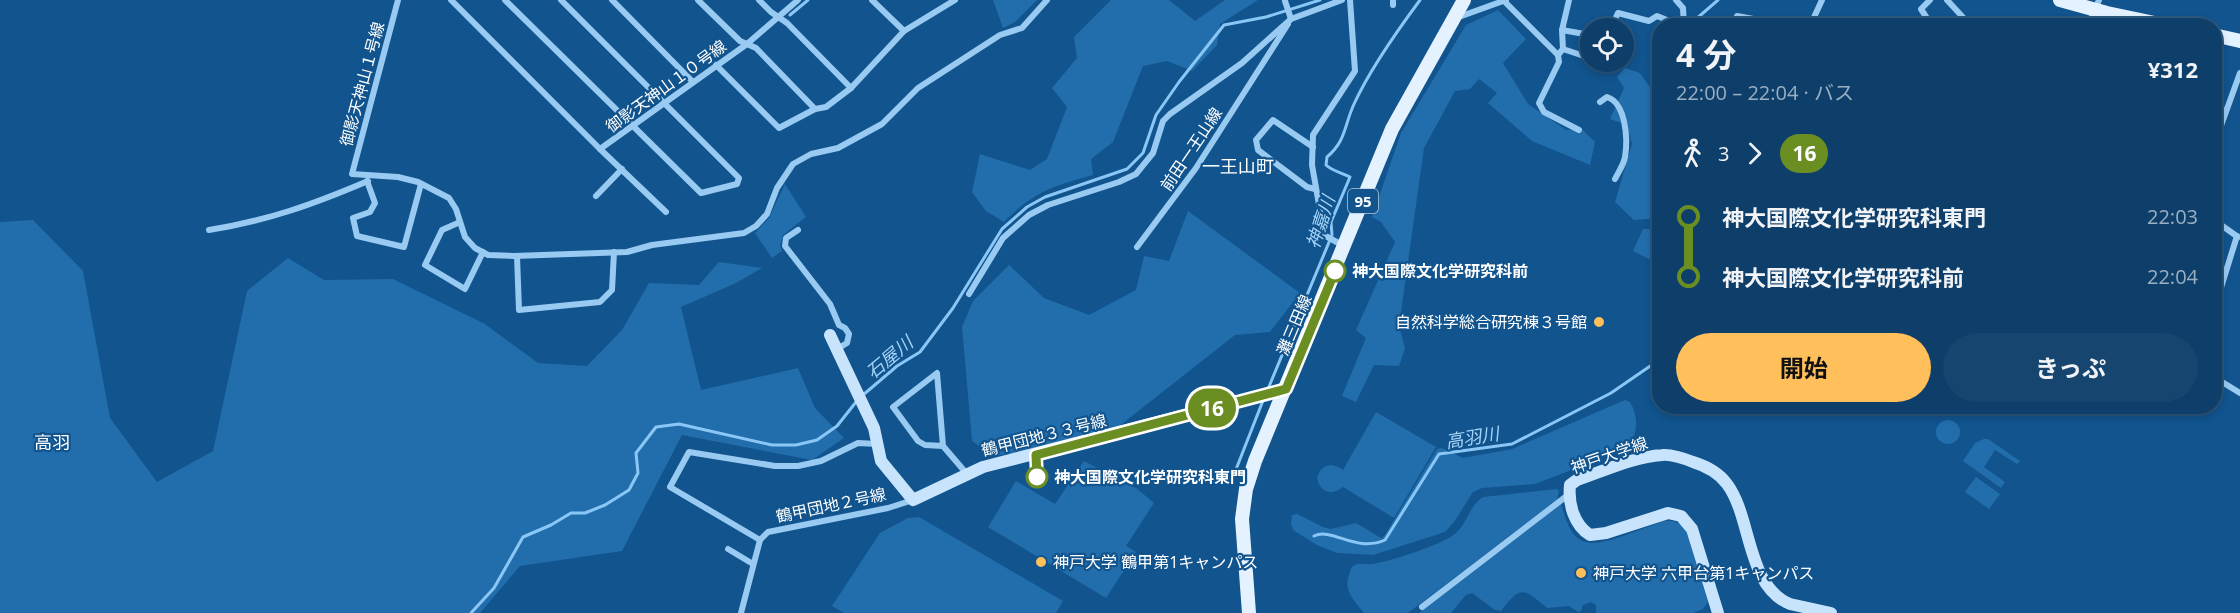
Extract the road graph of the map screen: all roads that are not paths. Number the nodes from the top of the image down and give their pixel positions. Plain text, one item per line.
1 (398, 0) edge
2 (451, 0) edge
3 (505, 0) edge
4 (561, 0) edge
5 (612, 0) edge
6 (698, 0) edge
7 (759, 0) edge
8 (798, 0) edge
9 (872, 0) edge
10 (955, 0) edge
11 (1047, 0) edge
12 (1342, 0) edge
13 (1350, 0) edge
14 (1464, 0) edge
15 (1569, 0) edge
16 (1676, 0) edge
17 (1822, 0) edge
18 (1930, 0) edge
19 (1947, 0) edge
20 (2060, 0) edge
21 (1285, 1) edge
22 (1505, 1) edge
23 (2097, 5) edge
24 (1737, 16) dead end
25 (779, 18) junction
26 (1616, 18) edge
27 (1683, 18) edge
28 (1748, 18) edge
29 (1814, 18) edge
30 (1927, 18) edge
31 (1964, 18) edge
32 (2135, 18) edge
33 (1291, 19) junction
34 (1452, 19) junction
35 (1652, 19) edge
36 (1562, 30) junction
37 (904, 31) junction
38 (1580, 33) edge
39 (2222, 37) edge
40 (2240, 41) edge
41 (747, 44) junction
42 (1561, 52) junction
43 (1580, 56) edge
44 (716, 65) junction
45 (2240, 73) edge
46 (693, 82) junction
47 (851, 88) junction
48 (1600, 102) dead end
49 (664, 103) junction
50 (815, 109) junction
51 (2222, 109) edge
52 (2226, 111) junction
53 (2222, 122) edge
54 (632, 126) junction
55 (1579, 130) dead end
56 (1313, 147) junction
57 (600, 149) junction
58 (621, 170) junction
59 (378, 176) junction
60 (1615, 179) dead end
61 (367, 181) junction
62 (422, 184) junction
63 (1315, 189) junction
64 (596, 196) dead end
65 (666, 212) dead end
66 (460, 222) junction
67 (2222, 226) edge
68 (209, 230) dead end
69 (798, 230) dead end
70 (2238, 237) edge
71 (1340, 244) junction
72 (1137, 247) dead end
73 (483, 252) junction
74 (614, 252) junction
75 (517, 256) junction
76 (2222, 286) edge
77 (969, 294) dead end
78 (830, 335) dead end
79 (837, 350) junction
80 (2222, 382) edge
81 (1279, 391) junction
82 (2240, 393) edge
83 (876, 440) junction
84 (943, 446) junction
85 (967, 474) junction
86 (1569, 495) junction
87 (913, 500) junction
88 (760, 540) junction
89 (728, 549) dead end
90 (753, 564) junction
91 (1422, 607) dead end
92 (741, 613) edge
93 (1249, 613) edge
94 (1718, 613) edge
95 (1831, 613) edge

1 - 59 street, 御影天神山１号線
2 - 57 street, 御影天神山１０号線
3 - 54 street
4 - 49 street
5 - 46 street
6 - 41 street
7 - 25 street
8 - 25 street, 御影天神山１０号線
9 - 37 street
10 - 37 street
11 - 74 street
12 - 33 street
13 - 56 street
14 - 34 main road, 灘三田線 / 95
15 - 36 street
16 - 27 street
17 - 29 street
18 - 30 street
19 - 31 street
20 - 23 main road
21 - 33 street
22 - 34 street
22 - 42 street
23 - 32 main road
24 - 28 street
25 - 41 street, 御影天神山１０号線
25 - 47 street
26 - 35 street
33 - 72 street, 前田一王山線
33 - 77 street
34 - 71 main road, 灘三田線 / 95
36 - 38 street
36 - 42 street
37 - 47 street
39 - 40 main road
41 - 44 street, 御影天神山１０号線
41 - 50 street
42 - 43 street
42 - 55 street
44 - 46 street, 御影天神山１０号線
44 - 50 street
45 - 52 street
46 - 49 street, 御影天神山１０号線
47 - 50 street
48 - 60 street
49 - 54 street, 御影天神山１０号線
49 - 54 street
51 - 52 street
52 - 53 street
54 - 57 street, 御影天神山１０号線
56 - 63 street
56 - 63 street
57 - 58 street
58 - 64 street
58 - 65 street
59 - 61 street
59 - 62 street
61 - 62 street
61 - 68 street
62 - 66 street
63 - 71 street
66 - 73 street
66 - 73 street
67 - 70 street
69 - 79 street
70 - 76 street
71 - 81 main road, 灘三田線 / 95
73 - 75 street
74 - 75 street
74 - 75 street
78 - 79 street
79 - 83 street
80 - 82 street
81 - 85 street, 鶴甲団地３３号線
81 - 93 main road, 灘三田線 / 95
83 - 87 street
83 - 88 street
84 - 84 street
84 - 85 street
85 - 87 street, 鶴甲団地３３号線
86 - 91 street
86 - 94 street, 神戸大学線
86 - 95 street, 神戸大学線
87 - 88 street, 鶴甲団地２号線
88 - 90 street, 鶴甲団地２号線
89 - 90 street
90 - 92 street, 鶴甲団地２号線

